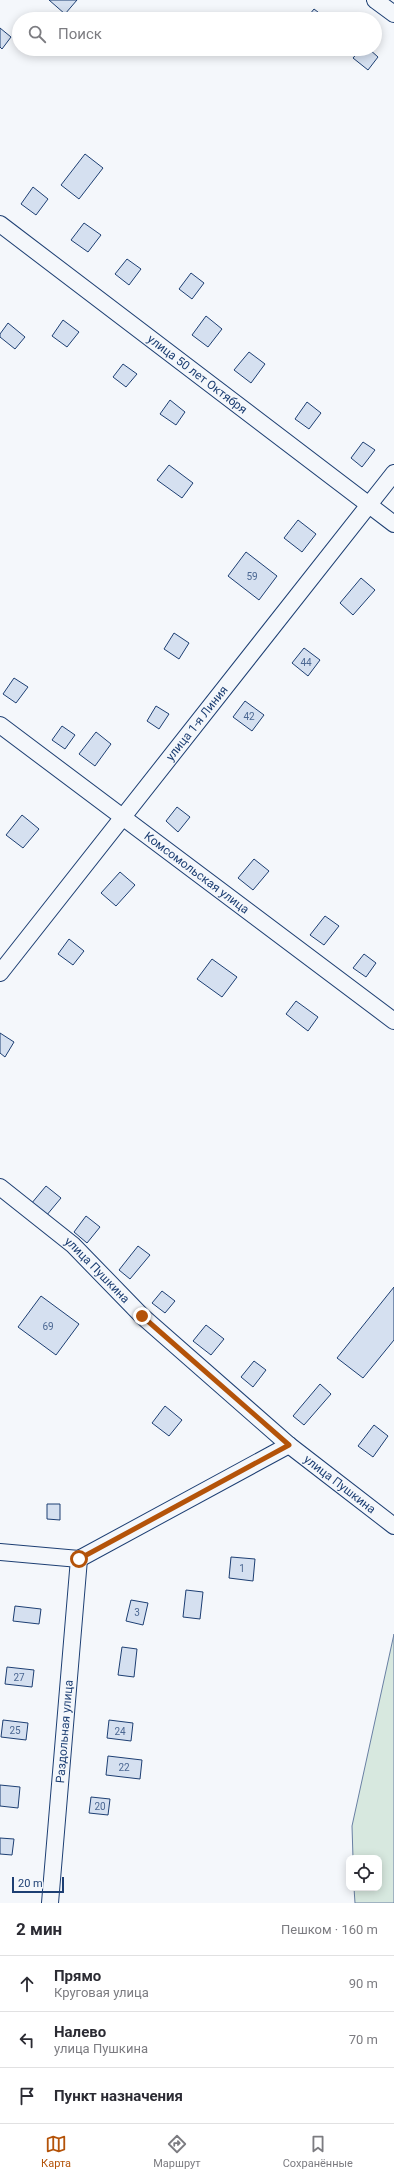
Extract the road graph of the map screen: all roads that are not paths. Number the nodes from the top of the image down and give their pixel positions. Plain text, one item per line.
1 (375, 0) edge
2 (394, 14) edge
3 (0, 224) edge
4 (394, 473) edge
5 (370, 505) junction
6 (394, 524) edge
7 (0, 725) edge
8 (122, 816) junction
9 (0, 973) edge
10 (394, 1021) edge
11 (0, 1187) edge
12 (289, 1445) junction
13 (394, 1526) edge
14 (0, 1552) edge
15 (79, 1559) junction
16 (50, 1903) edge

1 - 2 street
3 - 5 street, улица 50 лет Октября
4 - 5 street, улица 1-я Линия
5 - 6 street, улица 50 лет Октября
5 - 8 street, улица 1-я Линия
7 - 8 street, Комсомольская улица
8 - 9 street, улица 1-я Линия
8 - 10 street, Комсомольская улица
11 - 12 street, улица Пушкина
12 - 13 street, улица Пушкина
12 - 15 street
14 - 15 street
15 - 16 street, Раздольная улица

